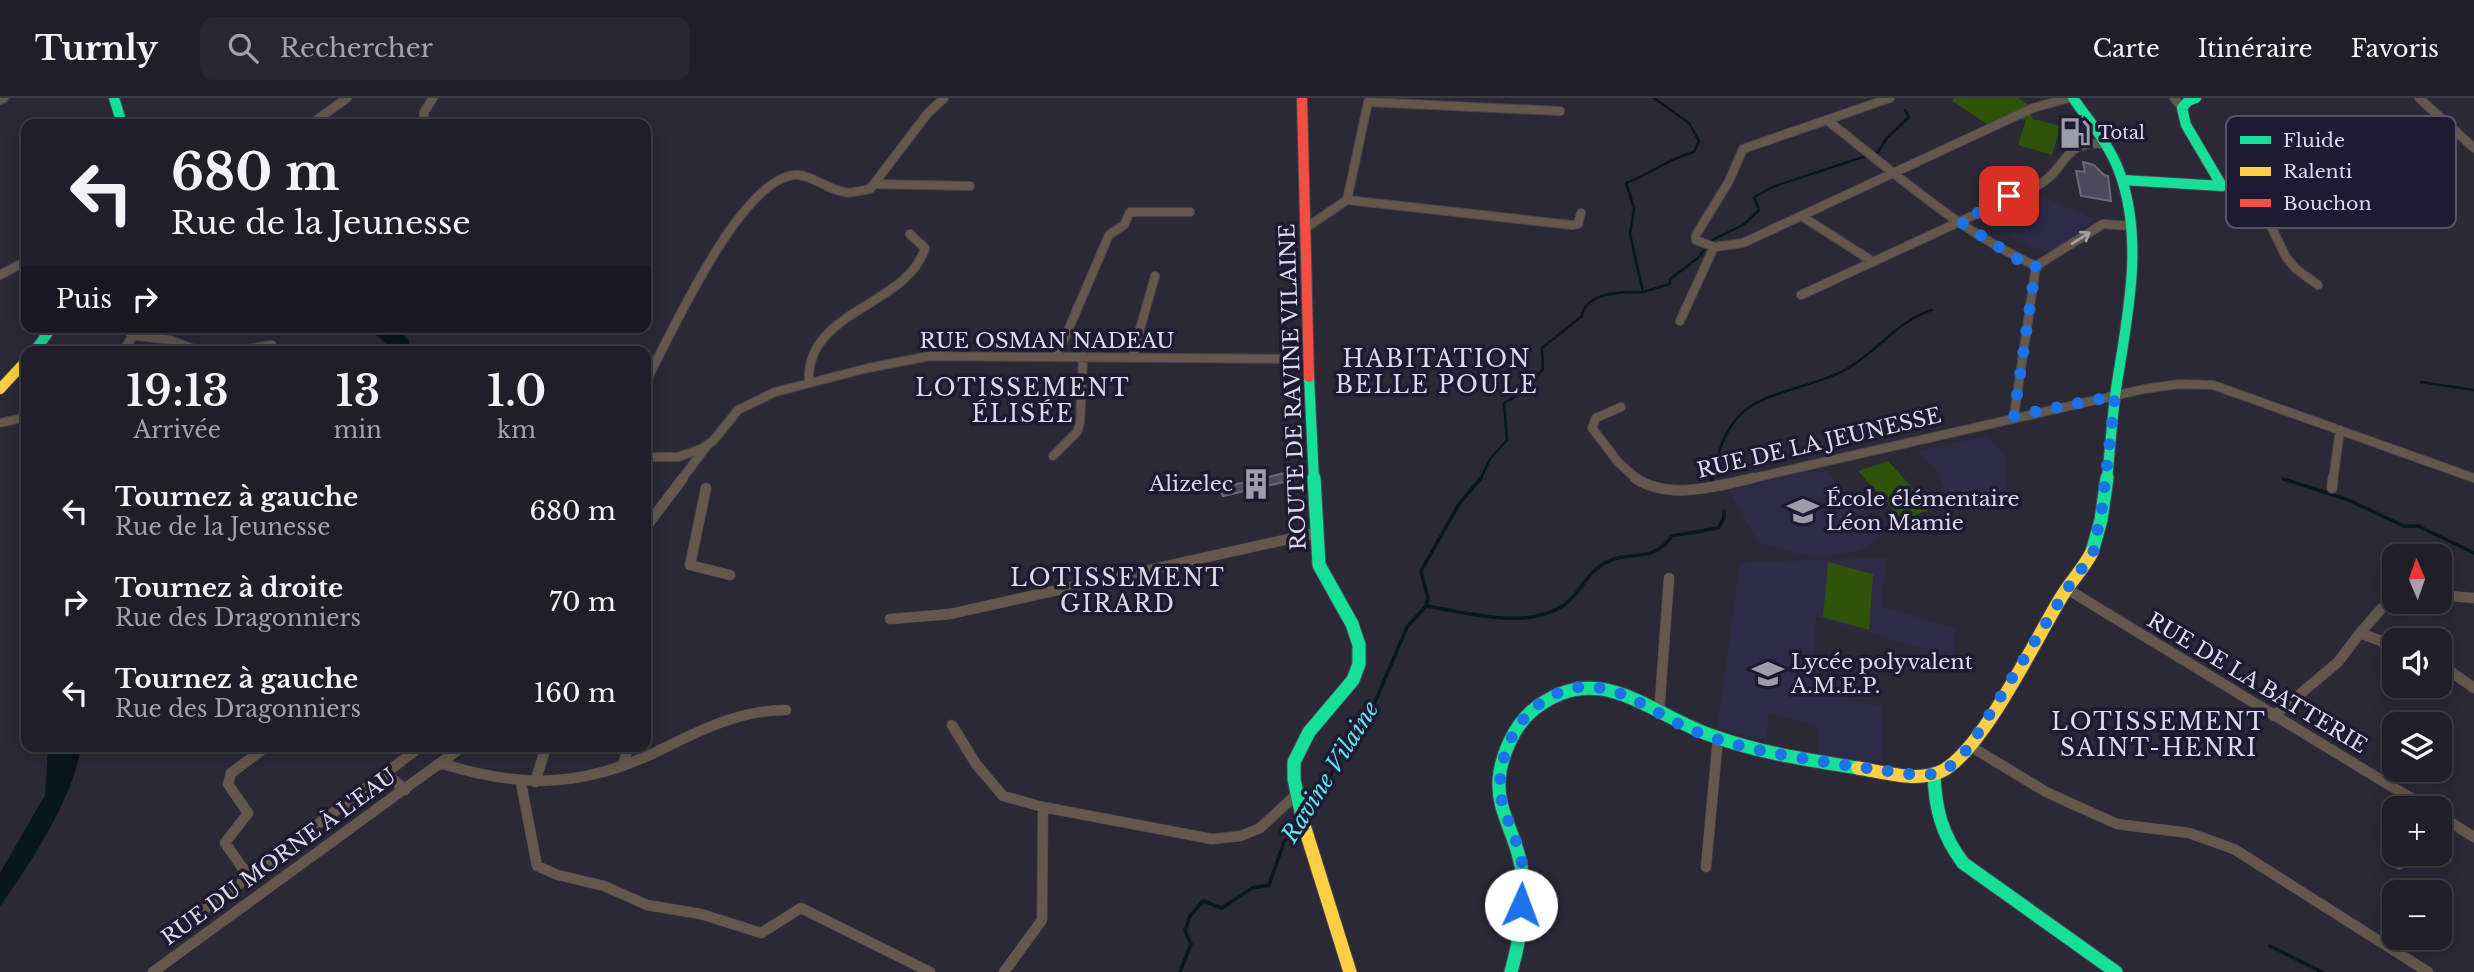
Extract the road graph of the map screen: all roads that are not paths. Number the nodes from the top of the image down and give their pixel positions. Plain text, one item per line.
1 (114, 98) edge
2 (347, 98) edge
3 (433, 98) edge
4 (944, 98) edge
5 (1302, 98) edge
6 (1890, 98) edge
7 (2071, 98) edge
8 (2196, 98) edge
9 (2419, 98) edge
10 (2178, 103) edge
11 (1560, 111) dead end
12 (2439, 116) edge
13 (120, 119) edge
14 (318, 119) edge
15 (425, 119) edge
16 (1828, 121) junction
17 (2456, 132) edge
18 (2104, 144) junction
19 (2474, 148) edge
20 (1895, 173) junction
21 (2123, 180) junction
22 (874, 184) junction
23 (970, 186) dead end
24 (2222, 186) junction
25 (2226, 186) edge
26 (1348, 200) junction
27 (1190, 212) dead end
28 (1581, 213) dead end
29 (1803, 217) junction
30 (1961, 222) junction
31 (2130, 226) junction
32 (1307, 227) junction
33 (2272, 228) edge
34 (910, 234) dead end
35 (1714, 247) junction
36 (1872, 261) junction
37 (21, 264) edge
38 (2036, 265) junction
39 (0, 275) edge
40 (1155, 276) dead end
41 (2318, 285) dead end
42 (1801, 295) dead end
43 (1680, 321) dead end
44 (131, 335) joint
45 (272, 345) dead end
46 (125, 346) edge
47 (186, 346) edge
48 (266, 346) edge
49 (1057, 356) junction
50 (1083, 357) junction
51 (1132, 357) junction
52 (1307, 359) junction
53 (21, 365) edge
54 (651, 372) edge
55 (809, 383) junction
56 (0, 388) edge
57 (2115, 396) junction
58 (1621, 407) dead end
59 (2014, 416) junction
60 (21, 418) edge
61 (0, 423) edge
62 (2340, 430) junction
63 (708, 445) junction
64 (1052, 456) dead end
65 (651, 458) edge
66 (2474, 478) edge
67 (706, 488) dead end
68 (2332, 488) dead end
69 (651, 520) edge
70 (1316, 533) junction
71 (730, 575) dead end
72 (1669, 578) dead end
73 (2067, 589) junction
74 (2452, 595) edge
75 (2474, 598) edge
76 (2382, 608) edge
77 (890, 619) dead end
78 (2360, 633) junction
79 (2382, 641) edge
80 (2452, 672) edge
81 (2474, 688) edge
82 (786, 710) dead end
83 (1659, 714) junction
84 (2274, 716) junction
85 (951, 725) dead end
86 (1718, 738) junction
87 (1970, 746) junction
88 (259, 752) edge
89 (414, 752) edge
90 (455, 752) edge
91 (544, 752) edge
92 (627, 752) edge
93 (440, 763) junction
94 (624, 766) junction
95 (387, 774) junction
96 (1934, 774) junction
97 (535, 782) junction
98 (521, 783) junction
99 (405, 790) junction
100 (2407, 796) edge
101 (1298, 798) junction
102 (1043, 807) junction
103 (2452, 823) edge
104 (2474, 837) edge
105 (1706, 867) dead end
106 (249, 877) junction
107 (198, 915) dead end
108 (153, 972) edge
109 (930, 972) edge
110 (1004, 972) edge
111 (1350, 972) edge
112 (1511, 972) edge
113 (2116, 972) edge
114 (2428, 972) edge

1 - 13 main road
2 - 14 street
3 - 15 street
4 - 22 street
5 - 32 main road, ROUTE DE RAVINE VILAINE
6 - 16 street
7 - 18 main road
7 - 20 street
8 - 10 main road
9 - 12 street
10 - 24 main road
11 - 26 street
16 - 20 street
16 - 35 street
17 - 19 street
18 - 21 main road
18 - 30 street
20 - 29 street
20 - 30 street
21 - 24 main road
21 - 31 main road
22 - 23 street
22 - 54 street
24 - 25 street
26 - 28 street
26 - 32 street
27 - 49 street
29 - 35 street
29 - 36 street
30 - 36 street
30 - 38 street
38 -> 31 street
31 - 57 main road
32 - 52 main road, ROUTE DE RAVINE VILAINE
33 - 41 street
34 - 55 street
35 - 43 street
36 - 42 street
37 - 39 street
38 - 59 street
40 - 51 street
44 - 46 street
44 - 47 street
45 - 48 street
49 - 50 street, RUE OSMAN NADEAU
49 - 55 street, RUE OSMAN NADEAU
50 - 51 street, RUE OSMAN NADEAU
50 - 64 street
51 - 52 street, RUE OSMAN NADEAU
52 - 70 main road, ROUTE DE RAVINE VILAINE
53 - 56 main road
55 - 63 street, RUE OSMAN NADEAU
57 - 59 street, RUE DE LA JEUNESSE
57 - 62 street, RUE DE LA JEUNESSE
57 - 73 main road
58 - 59 street, RUE DE LA JEUNESSE
60 - 61 street
62 - 66 street, RUE DE LA JEUNESSE
62 - 68 street
63 - 65 street
63 - 69 street
67 - 71 street
70 - 77 street
70 - 101 main road, ROUTE DE RAVINE VILAINE
72 - 83 street
73 - 84 street, RUE DE LA BATTERIE
73 - 87 main road
74 - 75 street
76 - 78 street
78 - 79 street
78 - 84 street
80 - 81 street
82 - 94 street
83 - 86 main road
83 - 112 main road
84 - 100 street, RUE DE LA BATTERIE
85 - 102 street
86 - 96 main road
86 - 105 street
87 - 96 main road
87 - 114 street
88 - 106 street
89 - 95 street
90 - 93 street, RUE DU MORNE À L'EAU
91 - 97 street
92 - 94 street
93 - 98 street
93 - 99 street, RUE DU MORNE À L'EAU
94 - 97 street
95 - 99 street
95 - 106 street
96 - 113 main road
97 - 98 street
98 - 109 street
99 - 108 street, RUE DU MORNE À L'EAU
101 - 102 street
101 - 111 main road, ROUTE DE RAVINE VILAINE
102 - 110 street
103 - 104 street
106 - 107 street

